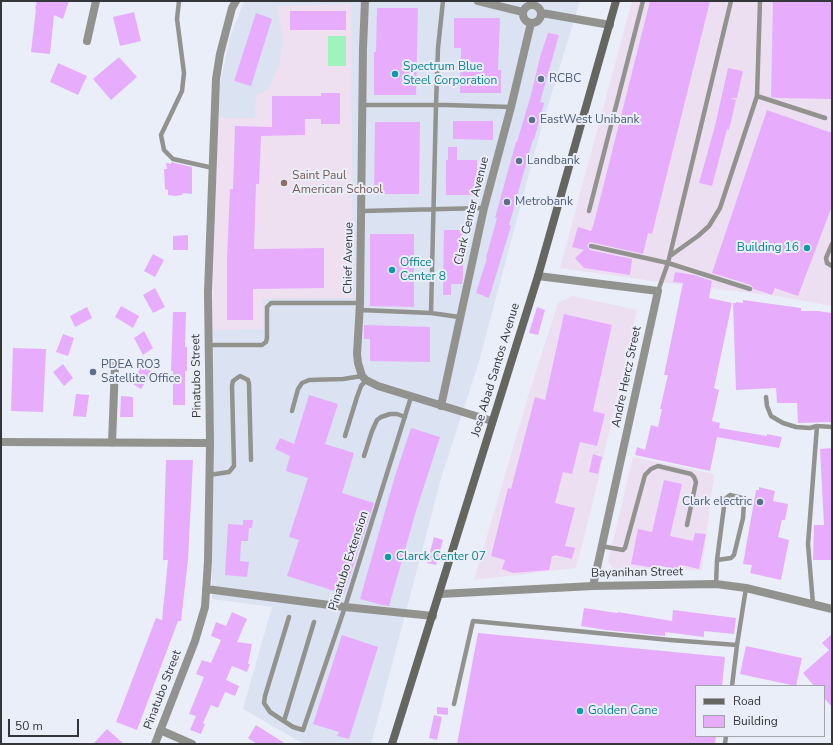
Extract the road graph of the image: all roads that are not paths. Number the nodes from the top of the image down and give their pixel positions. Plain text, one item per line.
1 (96, 1) edge
2 (179, 1) edge
3 (236, 1) edge
4 (365, 1) edge
5 (443, 1) edge
6 (478, 1) edge
7 (616, 1) edge
8 (643, 1) edge
9 (730, 1) edge
10 (760, 1) edge
11 (534, 3) edge
12 (523, 12) junction
13 (542, 13) junction
14 (531, 23) junction
15 (610, 25) junction
16 (87, 41) dead end
17 (758, 96) junction
18 (362, 105) junction
19 (436, 105) junction
20 (511, 107) junction
21 (825, 118) dead end
22 (213, 168) junction
23 (484, 208) junction
24 (434, 210) junction
25 (362, 211) junction
26 (589, 211) dead end
27 (832, 244) edge
28 (591, 246) dead end
29 (670, 256) junction
30 (668, 263) junction
31 (832, 266) edge
32 (538, 276) junction
33 (750, 289) dead end
34 (658, 291) junction
35 (360, 306) junction
36 (431, 313) junction
37 (459, 317) junction
38 (208, 345) junction
39 (115, 365) dead end
40 (364, 378) junction
41 (411, 397) junction
42 (766, 397) dead end
43 (441, 406) junction
44 (292, 411) dead end
45 (405, 417) junction
46 (492, 421) junction
47 (817, 426) junction
48 (832, 427) edge
49 (345, 436) dead end
50 (1, 442) edge
51 (112, 443) junction
52 (210, 443) junction
53 (364, 456) dead end
54 (251, 460) dead end
55 (209, 475) junction
56 (687, 525) dead end
57 (602, 546) junction
58 (717, 560) junction
59 (716, 584) junction
60 (593, 586) junction
61 (746, 588) junction
62 (206, 589) junction
63 (440, 594) junction
64 (813, 604) junction
65 (345, 607) junction
66 (832, 609) edge
67 (433, 616) junction
68 (289, 617) dead end
69 (314, 622) dead end
70 (738, 645) junction
71 (732, 685) edge
72 (454, 704) dead end
73 (284, 721) junction
74 (160, 730) junction
75 (155, 744) edge
76 (192, 744) edge
77 (392, 744) edge

1 - 16 street
2 - 22 lane
3 - 22 street, Pinatubo Street
4 - 18 street, Chief Avenue
5 - 19 lane
6 - 12 street
7 - 15 main road, Jose Abad Santos Avenue
8 - 26 lane
9 - 29 lane
10 - 17 lane
11 - 12 street
11 - 13 street
12 - 14 street
13 - 14 street
13 - 15 street
14 - 20 street, Clark Center Avenue
15 - 32 main road, Jose Abad Santos Avenue
17 - 21 lane
17 - 29 lane
18 - 19 lane
18 - 25 street, Chief Avenue
19 - 20 lane
19 - 24 lane
20 - 23 street, Clark Center Avenue
22 - 38 street, Pinatubo Street
23 - 24 lane
23 - 37 street, Clark Center Avenue
24 - 25 lane
24 - 36 lane
25 - 35 street, Chief Avenue
27 - 31 lane
28 - 30 lane
29 - 30 lane
30 - 33 lane
30 - 34 lane
32 - 34 street
32 - 46 main road, Jose Abad Santos Avenue
34 - 57 street, Andre Hercz Street
35 - 36 lane
35 - 38 lane
35 - 40 street, Chief Avenue
36 - 37 lane
37 - 43 street, Clark Center Avenue
38 - 52 street, Pinatubo Street
39 - 51 street
40 - 41 street
40 - 44 lane
40 - 49 lane
41 - 43 street
41 - 45 lane, Pinatubo Extension
42 - 47 lane
43 - 46 street
45 - 53 lane
45 - 65 lane, Pinatubo Extension
46 - 63 main road, Jose Abad Santos Avenue
47 - 48 lane
47 - 64 lane
50 - 51 street
51 - 52 street
52 - 55 street, Pinatubo Street
54 - 55 lane
55 - 62 street, Pinatubo Street
56 - 57 lane
57 - 60 street, Andre Hercz Street
58 - 58 lane
58 - 59 lane
59 - 60 street, Bayanihan Street
59 - 61 street, Bayanihan Street
60 - 63 street, Bayanihan Street
61 - 64 street, Bayanihan Street
61 - 70 lane
62 - 65 street
62 - 74 street, Pinatubo Street
63 - 67 main road, Jose Abad Santos Avenue
64 - 66 street, Bayanihan Street
65 - 67 street
65 - 73 lane, Pinatubo Extension
67 - 77 main road, Jose Abad Santos Avenue
68 - 73 lane
69 - 73 lane
70 - 71 lane
70 - 72 lane
74 - 75 street, Pinatubo Street
74 - 76 street

